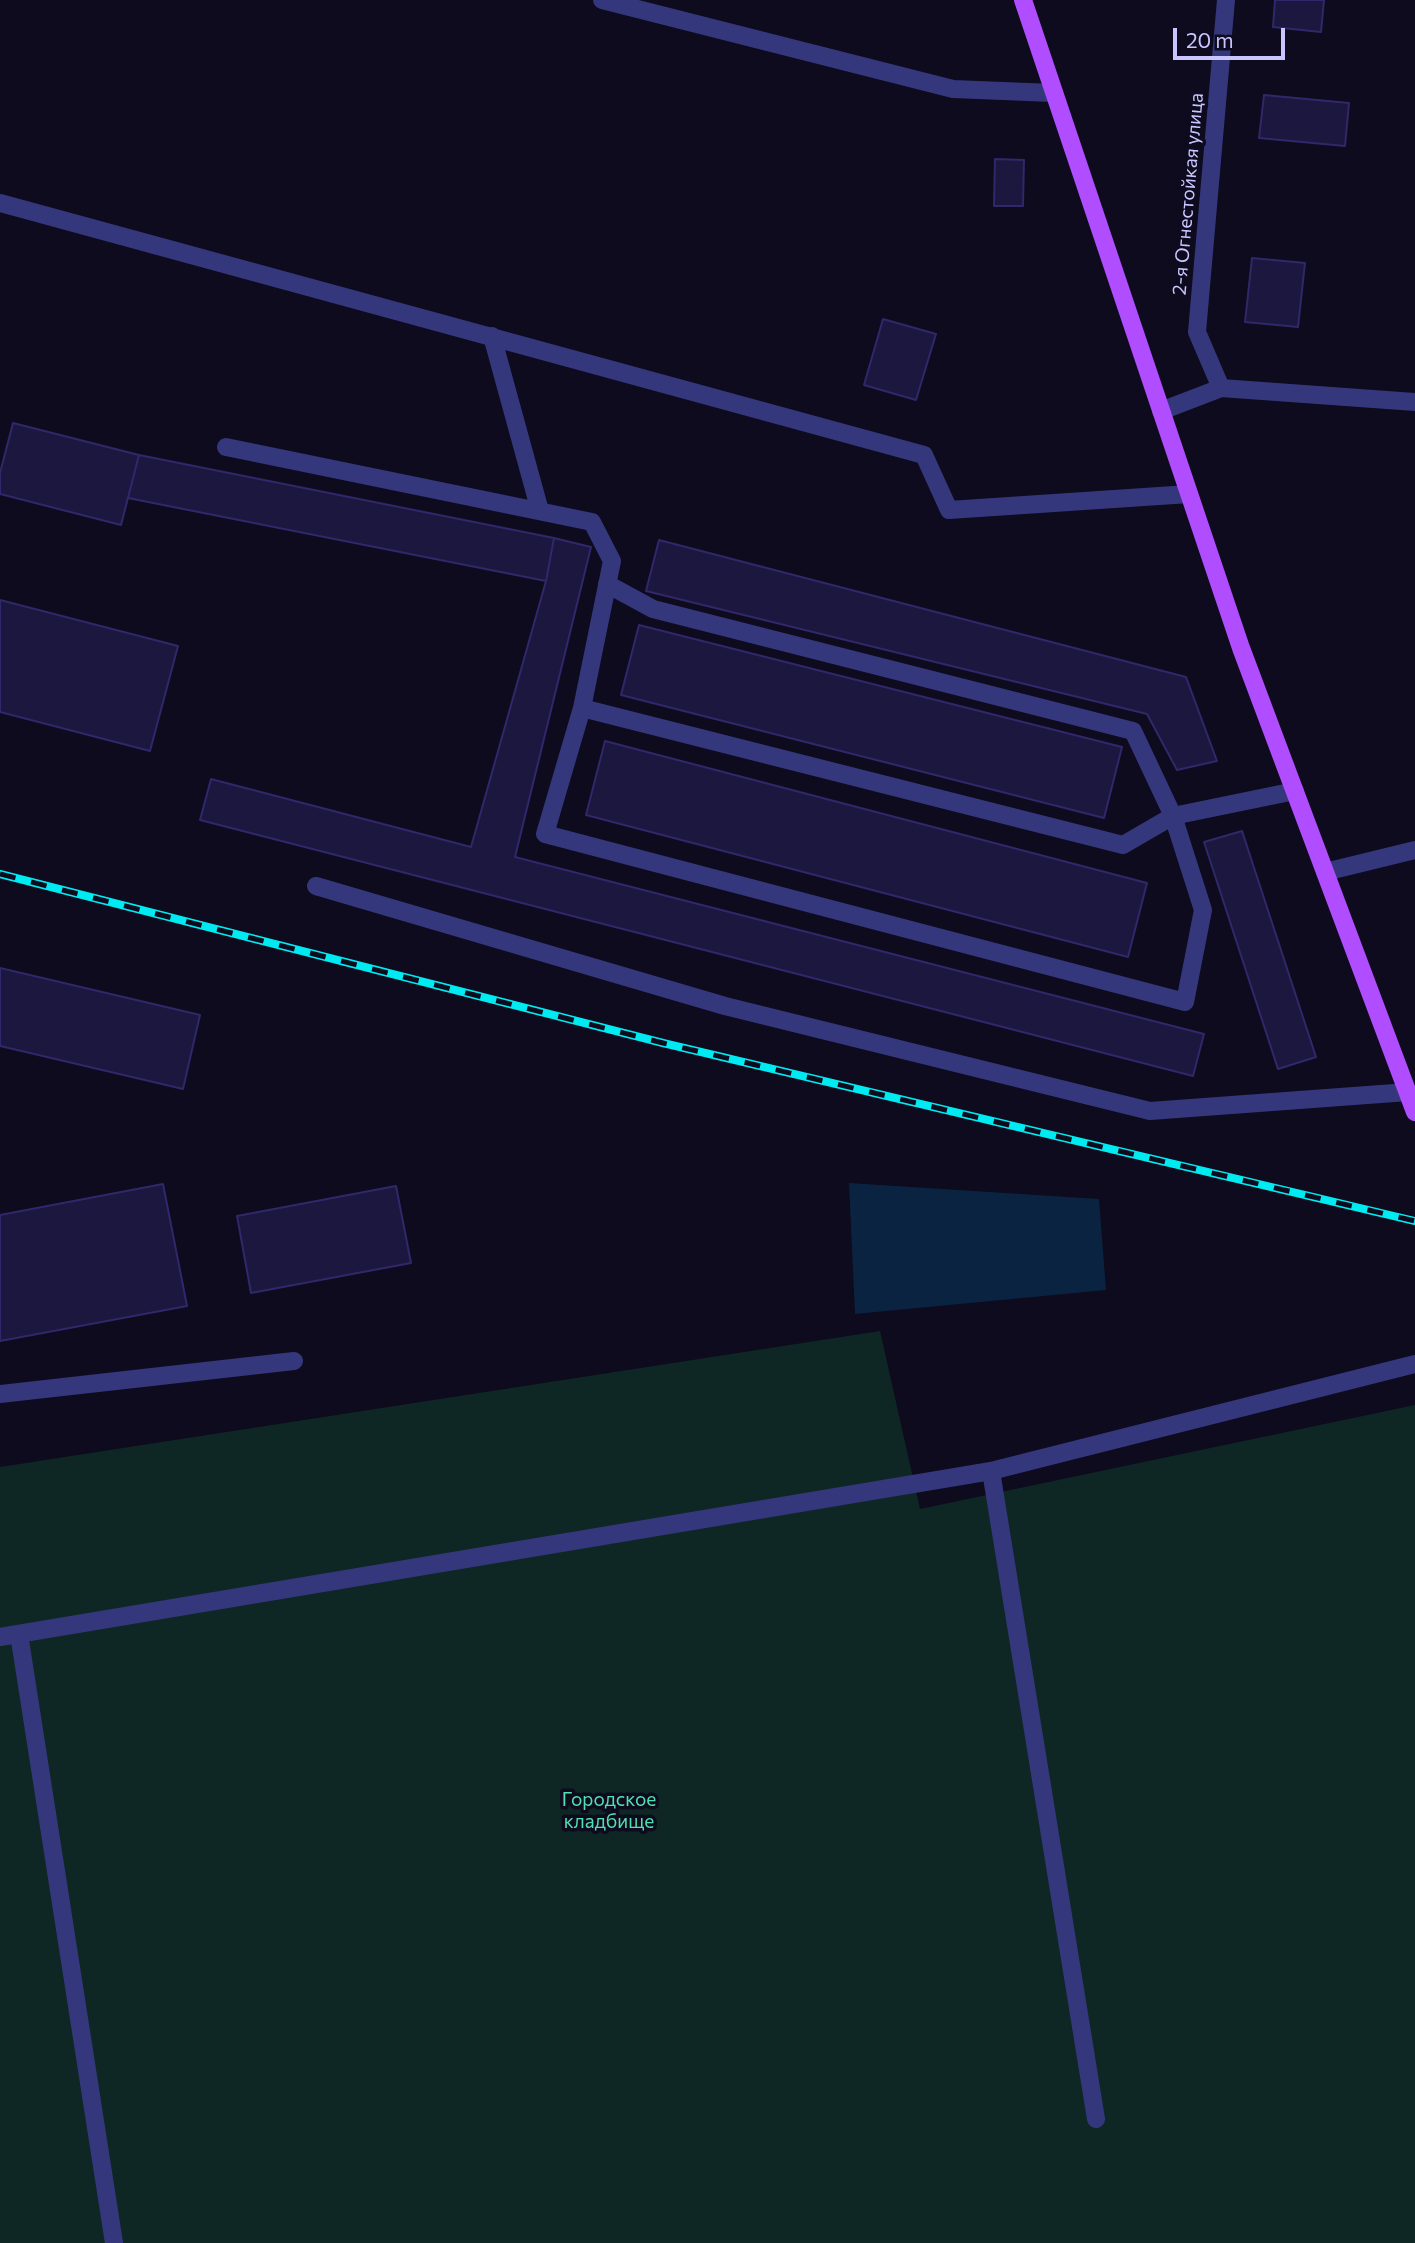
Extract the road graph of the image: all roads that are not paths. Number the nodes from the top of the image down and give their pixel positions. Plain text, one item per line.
1 (602, 0) edge
2 (1023, 0) edge
3 (1226, 0) edge
4 (1053, 93) junction
5 (0, 203) edge
6 (492, 336) junction
7 (1221, 388) junction
8 (1415, 402) edge
9 (1161, 411) junction
10 (226, 447) dead end
11 (1189, 494) junction
12 (540, 511) junction
13 (607, 584) junction
14 (582, 708) junction
15 (1295, 791) junction
16 (1173, 816) junction
17 (1415, 850) edge
18 (1325, 872) junction
19 (316, 886) dead end
20 (1408, 1093) junction
21 (1415, 1112) edge
22 (294, 1361) dead end
23 (1415, 1364) edge
24 (0, 1394) edge
25 (991, 1471) junction
26 (19, 1634) junction
27 (0, 1637) edge
28 (1096, 2119) dead end
29 (114, 2243) edge

1 - 4 street
2 - 4 main road
3 - 7 street, 2-я Огнестойкая улица
4 - 9 main road
5 - 6 street
6 - 11 street
6 - 12 street
7 - 8 street
7 - 9 street
9 - 11 main road
10 - 12 street
11 - 15 main road
12 - 13 street
13 - 14 street
13 - 16 street
14 - 16 street
14 - 16 street
15 - 16 street
15 - 18 main road
17 - 18 street
18 - 20 main road
19 - 20 street
20 - 21 main road
22 - 24 street
23 - 25 street
25 - 26 street
25 - 28 street
26 - 27 street
26 - 29 street

